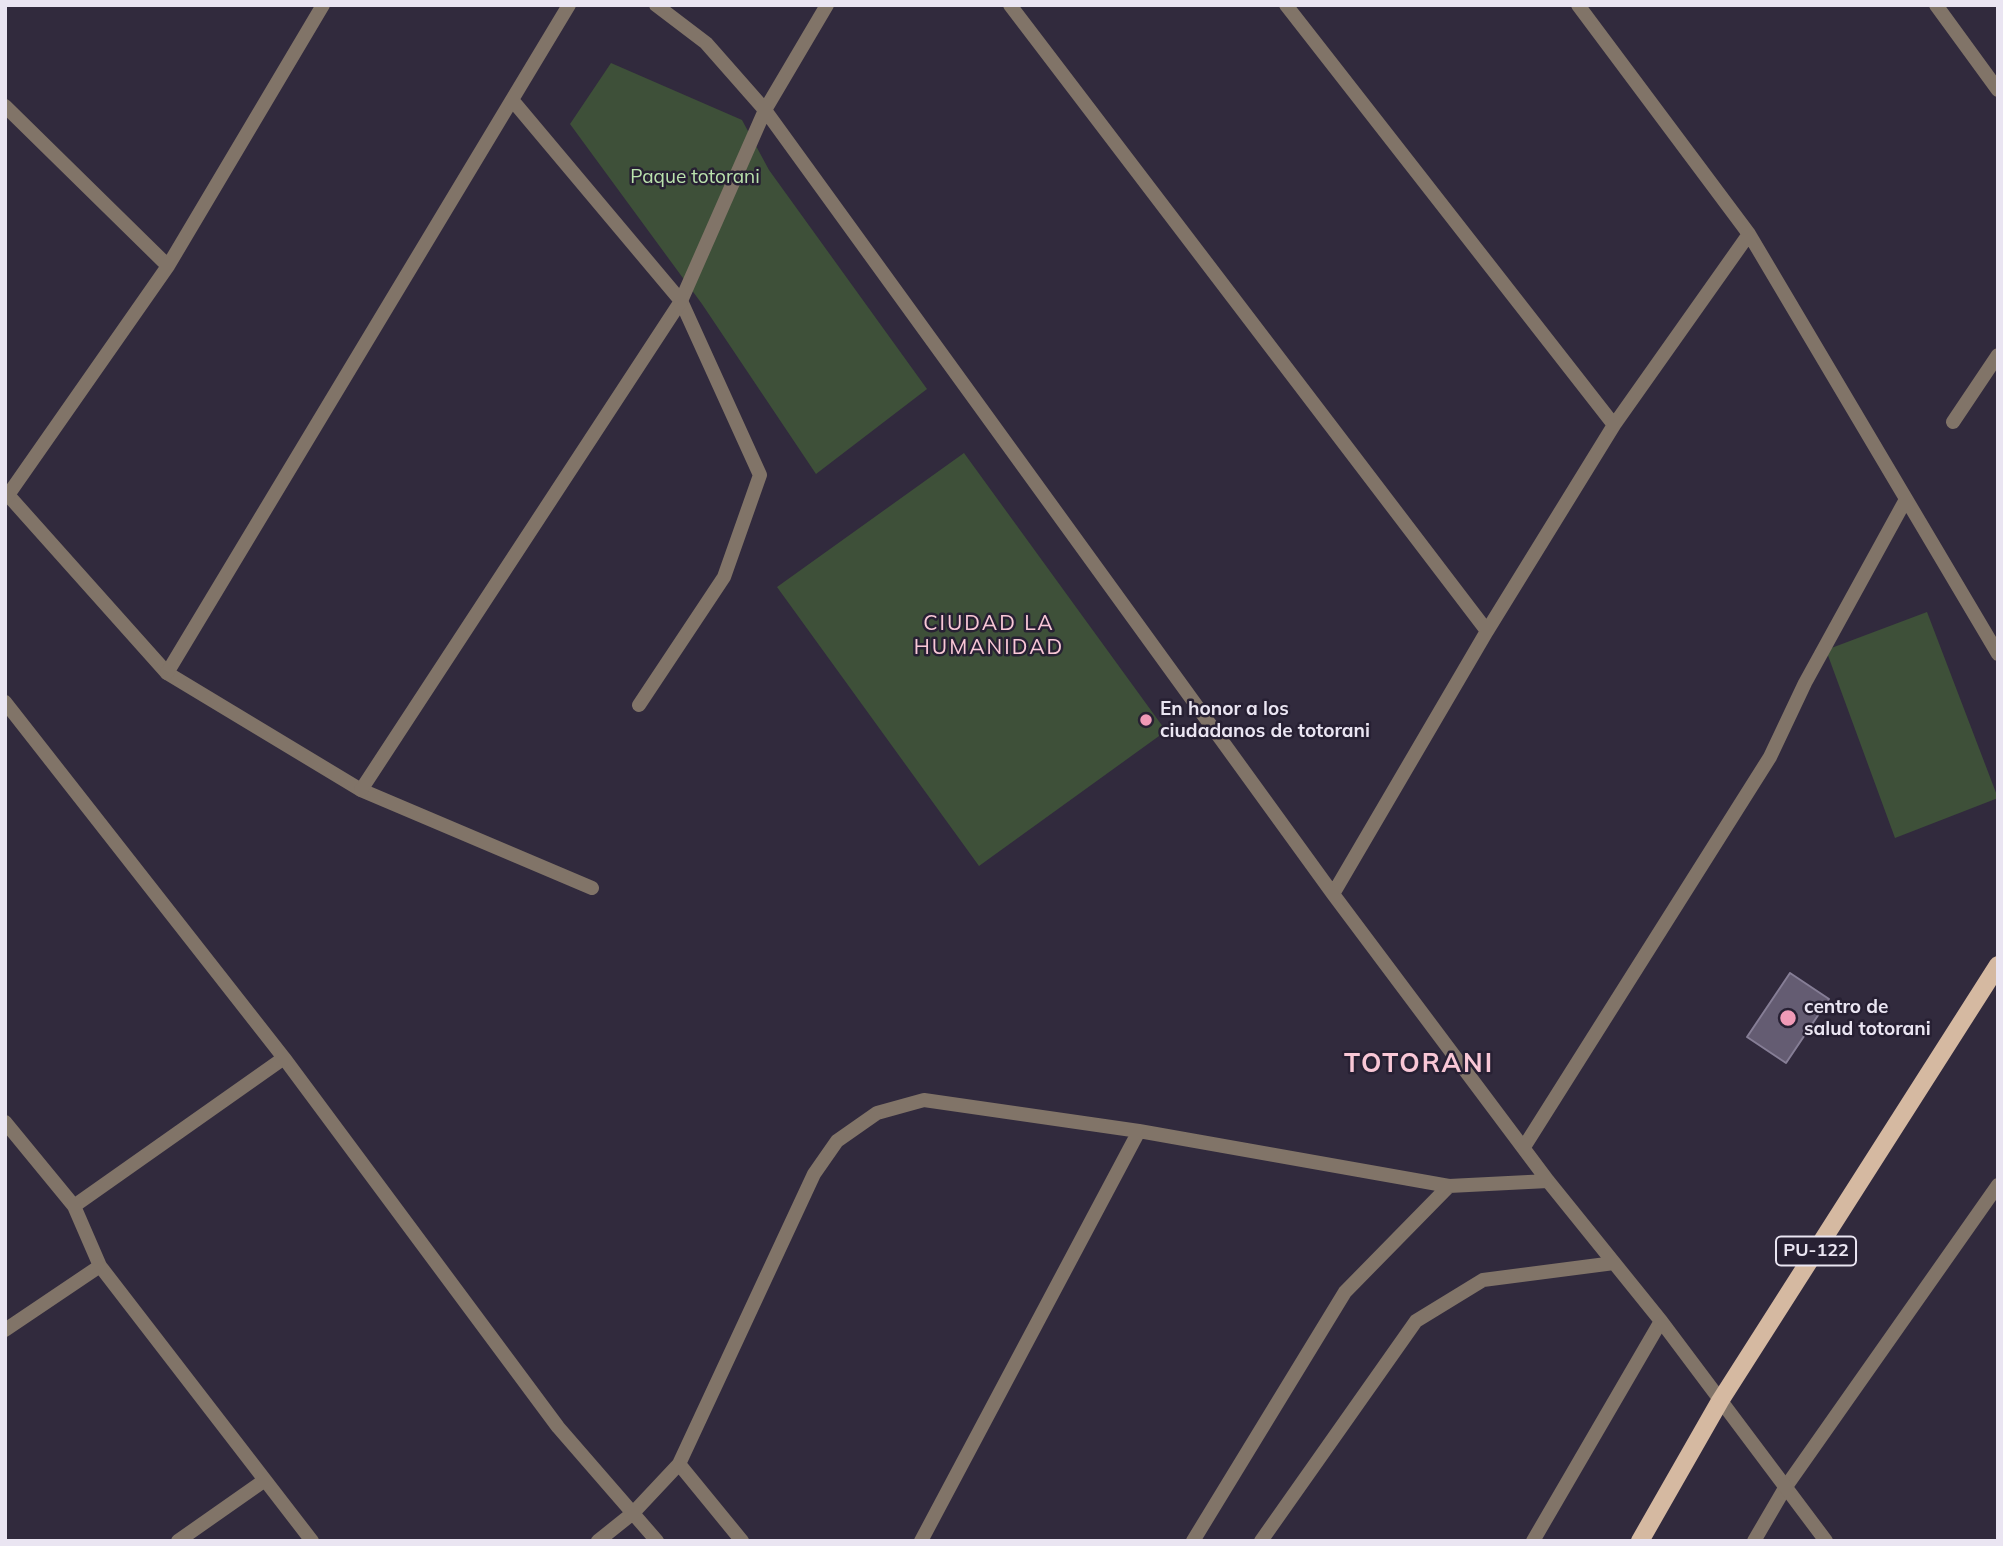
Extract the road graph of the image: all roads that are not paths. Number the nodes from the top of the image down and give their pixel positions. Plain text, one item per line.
1 (323, 5) edge
2 (569, 5) edge
3 (656, 5) edge
4 (827, 5) edge
5 (1010, 5) edge
6 (1286, 5) edge
7 (1578, 5) edge
8 (1936, 5) edge
9 (1998, 90) edge
10 (513, 101) junction
11 (5, 106) edge
12 (765, 110) junction
13 (1749, 234) junction
14 (168, 266) junction
15 (681, 301) junction
16 (1998, 355) edge
17 (1953, 422) dead end
18 (1614, 425) junction
19 (6, 495) edge
20 (1905, 501) junction
21 (1487, 631) junction
22 (1998, 654) edge
23 (167, 673) junction
24 (5, 702) edge
25 (639, 705) dead end
26 (361, 790) junction
27 (592, 888) dead end
28 (1333, 894) junction
29 (1998, 965) edge
30 (284, 1058) junction
31 (5, 1122) edge
32 (1139, 1131) junction
33 (1524, 1147) junction
34 (1548, 1181) junction
35 (1998, 1185) edge
36 (1449, 1186) junction
37 (74, 1206) junction
38 (1614, 1263) junction
39 (100, 1266) junction
40 (1661, 1321) junction
41 (5, 1330) edge
42 (1720, 1401) junction
43 (679, 1464) junction
44 (265, 1480) junction
45 (1786, 1488) junction
46 (633, 1513) junction
47 (178, 1541) edge
48 (313, 1541) edge
49 (598, 1541) edge
50 (657, 1541) edge
51 (742, 1541) edge
52 (921, 1541) edge
53 (1194, 1541) edge
54 (1261, 1541) edge
55 (1533, 1541) edge
56 (1640, 1541) edge
57 (1754, 1541) edge
58 (1826, 1541) edge

1 - 14 street
2 - 10 street
3 - 12 street
4 - 12 street
5 - 21 street
6 - 18 street
7 - 13 street
8 - 9 street
10 - 15 street
10 - 23 street
11 - 14 street
12 - 15 street
12 - 28 street
13 - 18 street
13 - 20 street
14 - 19 street
15 - 25 street
15 - 26 street
16 - 17 street
18 - 21 street
19 - 23 street
20 - 22 street
20 - 33 street
21 - 28 street
23 - 26 street
24 - 30 street
26 - 27 street
28 - 33 street
29 - 42 main road, PU-122
30 - 37 street
30 - 46 street
31 - 37 street
32 - 36 street
32 - 43 street
32 - 52 street
33 - 34 street
34 - 36 street
34 - 38 street
35 - 45 street
36 - 53 street
37 - 39 street
38 - 40 street
38 - 54 street
39 - 41 street
39 - 44 street
40 - 42 street
40 - 55 street
42 - 45 street
42 - 56 main road, PU-122
43 - 46 street
43 - 51 street
44 - 47 street
44 - 48 street
45 - 57 street
45 - 58 street
46 - 49 street
46 - 50 street

